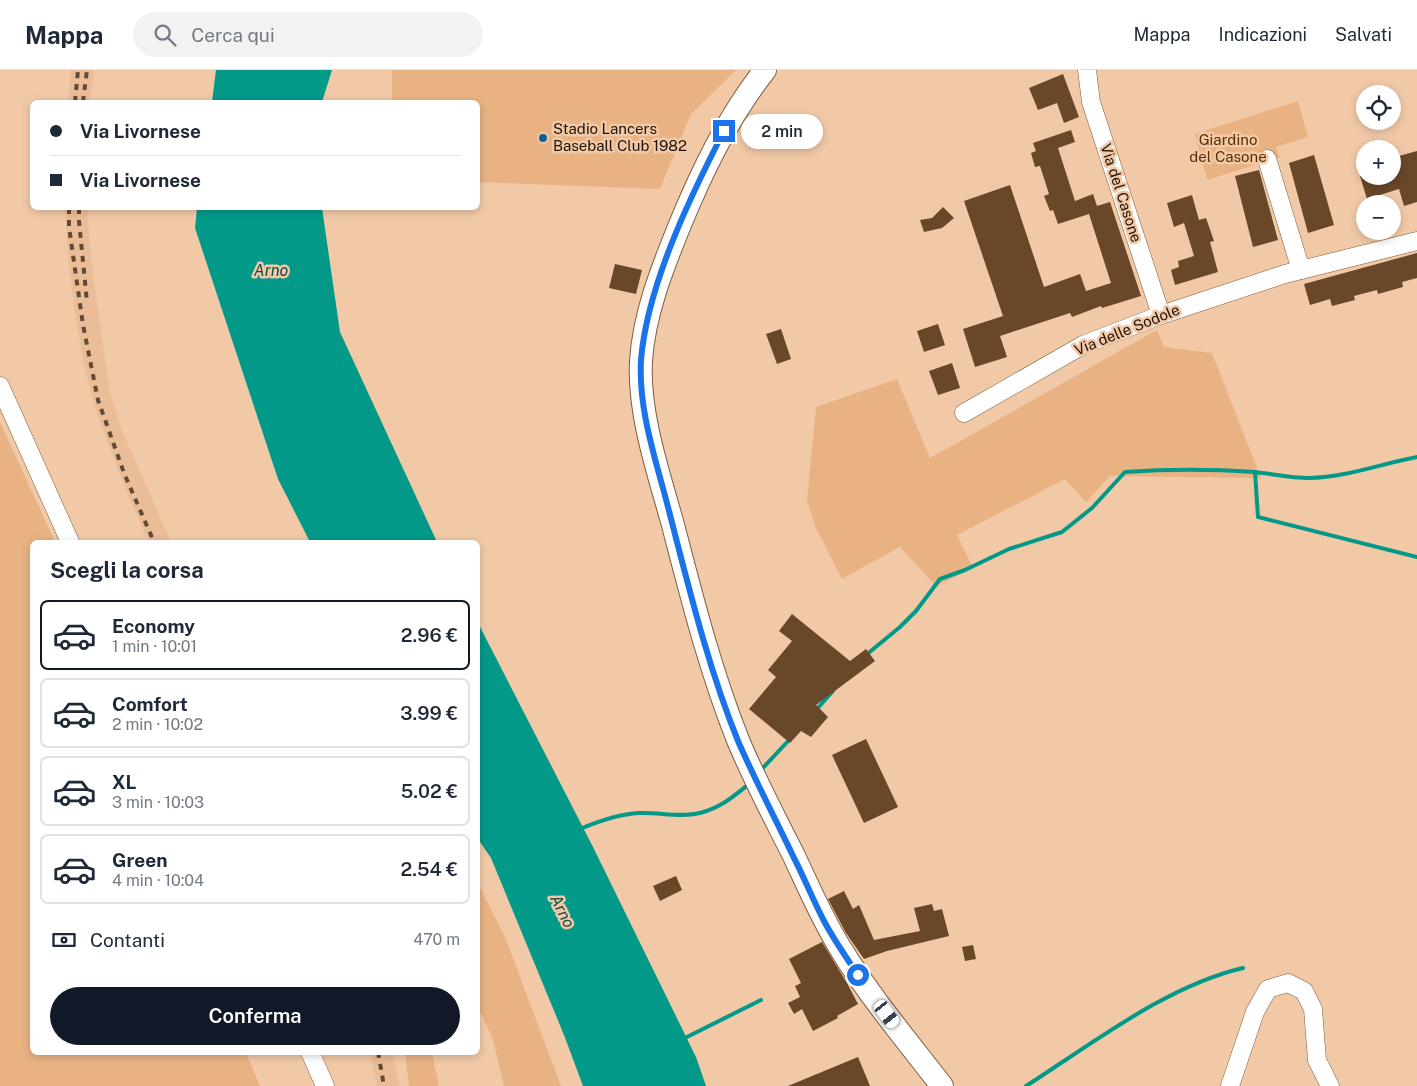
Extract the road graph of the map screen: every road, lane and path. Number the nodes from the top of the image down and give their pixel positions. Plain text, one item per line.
1 (765, 70) edge
2 (1087, 70) edge
3 (1267, 160) dead end
4 (1417, 241) edge
5 (1301, 270) junction
6 (1161, 315) junction
7 (0, 386) edge
8 (964, 413) dead end
9 (69, 540) edge
10 (311, 1055) edge
11 (325, 1086) edge
12 (942, 1086) edge
13 (1230, 1086) edge
14 (1330, 1086) edge

1 - 12 main road
2 - 6 street, Via del Casone
3 - 5 street
4 - 5 street, Via delle Sodole
5 - 6 street, Via delle Sodole
6 - 8 street, Via delle Sodole
7 - 9 street
10 - 11 street
13 - 14 street

